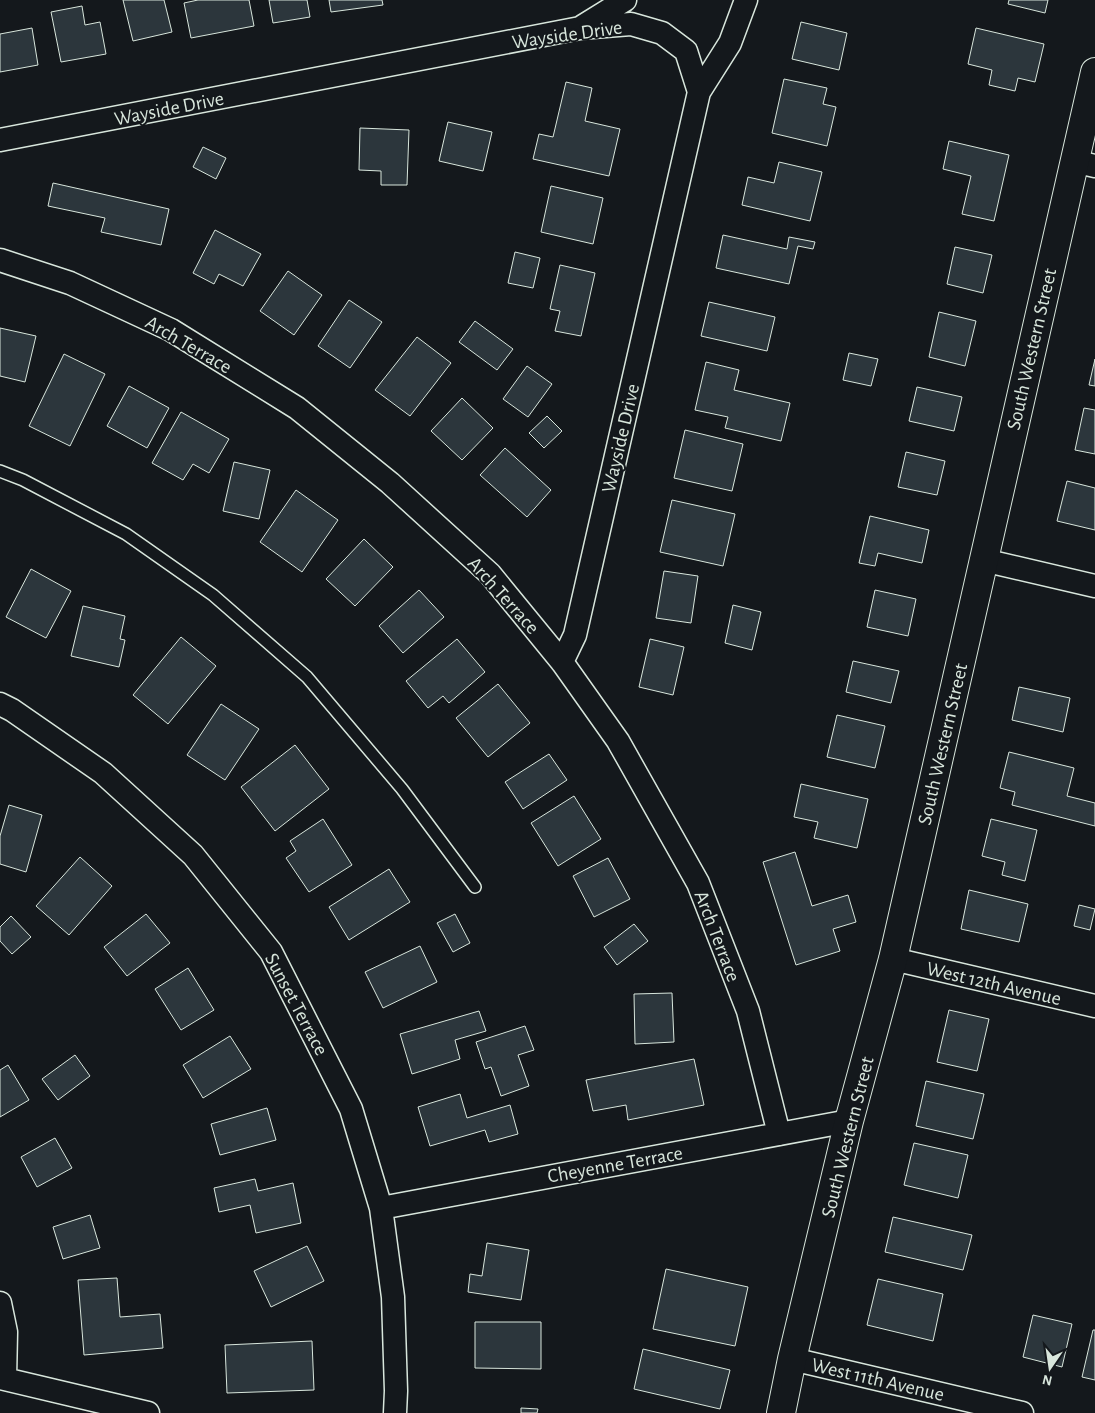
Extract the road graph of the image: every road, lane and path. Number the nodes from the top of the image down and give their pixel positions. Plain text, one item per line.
1 (625, 0) edge
2 (746, 0) edge
3 (580, 28) junction
4 (1095, 72) edge
5 (698, 92) junction
6 (0, 140) edge
7 (1085, 163) edge
8 (0, 260) edge
9 (0, 471) edge
10 (983, 560) junction
11 (1095, 586) edge
12 (562, 662) junction
13 (0, 704) edge
14 (475, 887) dead end
15 (893, 959) junction
16 (1095, 1006) edge
17 (849, 1121) junction
18 (779, 1134) junction
19 (381, 1208) junction
20 (0, 1303) edge
21 (792, 1359) junction
22 (2, 1378) edge
23 (148, 1413) edge
24 (395, 1413) edge
25 (780, 1413) edge
26 (1022, 1413) edge

1 - 3 street
2 - 5 street
3 - 5 street, Wayside Drive
3 - 6 street, Wayside Drive
4 - 7 main road, South Western Street
5 - 12 street, Wayside Drive
7 - 10 main road, South Western Street
8 - 12 street, Arch Terrace
9 - 14 lane
10 - 11 street
10 - 15 main road, South Western Street
12 - 18 street, Arch Terrace
13 - 19 street, Sunset Terrace
15 - 16 street, West 12th Avenue
15 - 17 main road, South Western Street
17 - 18 street, Cheyenne Terrace
17 - 21 main road, South Western Street
18 - 19 street, Cheyenne Terrace
19 - 24 street, Sunset Terrace
20 - 22 street
21 - 25 main road, South Western Street
21 - 26 street, West 11th Avenue
22 - 23 street

